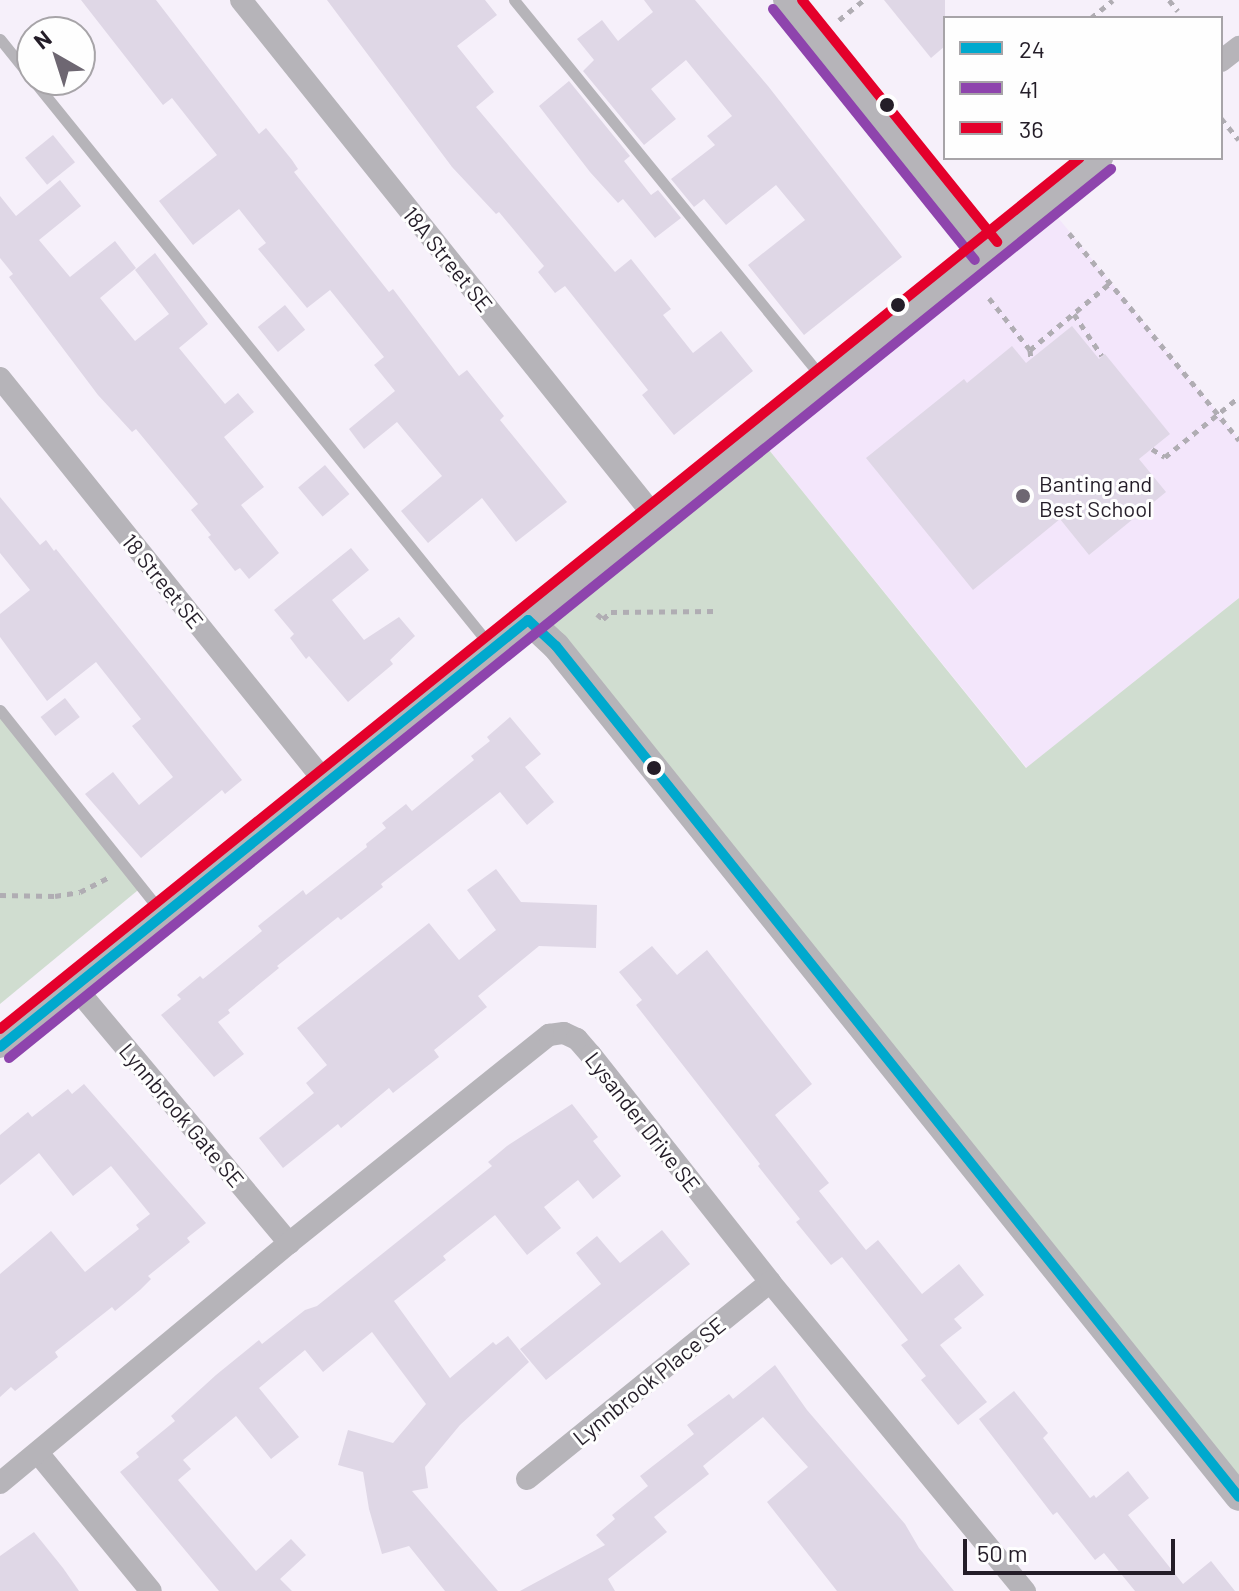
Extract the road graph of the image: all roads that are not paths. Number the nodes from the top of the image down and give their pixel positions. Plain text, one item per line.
1 (241, 0) edge
2 (514, 0) edge
3 (784, 0) edge
4 (0, 39) edge
5 (1239, 47) edge
6 (16, 59) edge
7 (1223, 59) edge
8 (46, 96) edge
9 (1100, 160) edge
10 (986, 251) junction
11 (0, 378) edge
12 (825, 381) junction
13 (655, 517) junction
14 (528, 620) junction
15 (493, 649) junction
16 (0, 710) edge
17 (326, 783) junction
18 (163, 914) junction
19 (75, 987) junction
20 (0, 1047) edge
21 (289, 1243) junction
22 (770, 1282) junction
23 (38, 1453) junction
24 (527, 1479) dead end
25 (0, 1483) edge
26 (1239, 1497) edge
27 (151, 1591) edge
28 (1025, 1591) edge

1 - 13 street, 18A Street SE
2 - 12 lane
3 - 10 street
4 - 6 lane
5 - 7 street
8 - 15 lane
9 - 10 street
10 - 12 street
11 - 17 street, 18 Street SE
12 - 13 street
13 - 14 street
14 - 15 street
14 - 26 street
15 - 17 street
16 - 18 lane
17 - 18 street
18 - 19 street
19 - 20 street
19 - 21 street, Lynnbrook Gate SE
21 - 22 street, Lysander Drive SE
21 - 23 street, Lysander Drive SE
22 - 24 street, Lynnbrook Place SE
22 - 28 street, Lysander Drive SE
23 - 25 street, Lysander Drive SE
23 - 27 street

